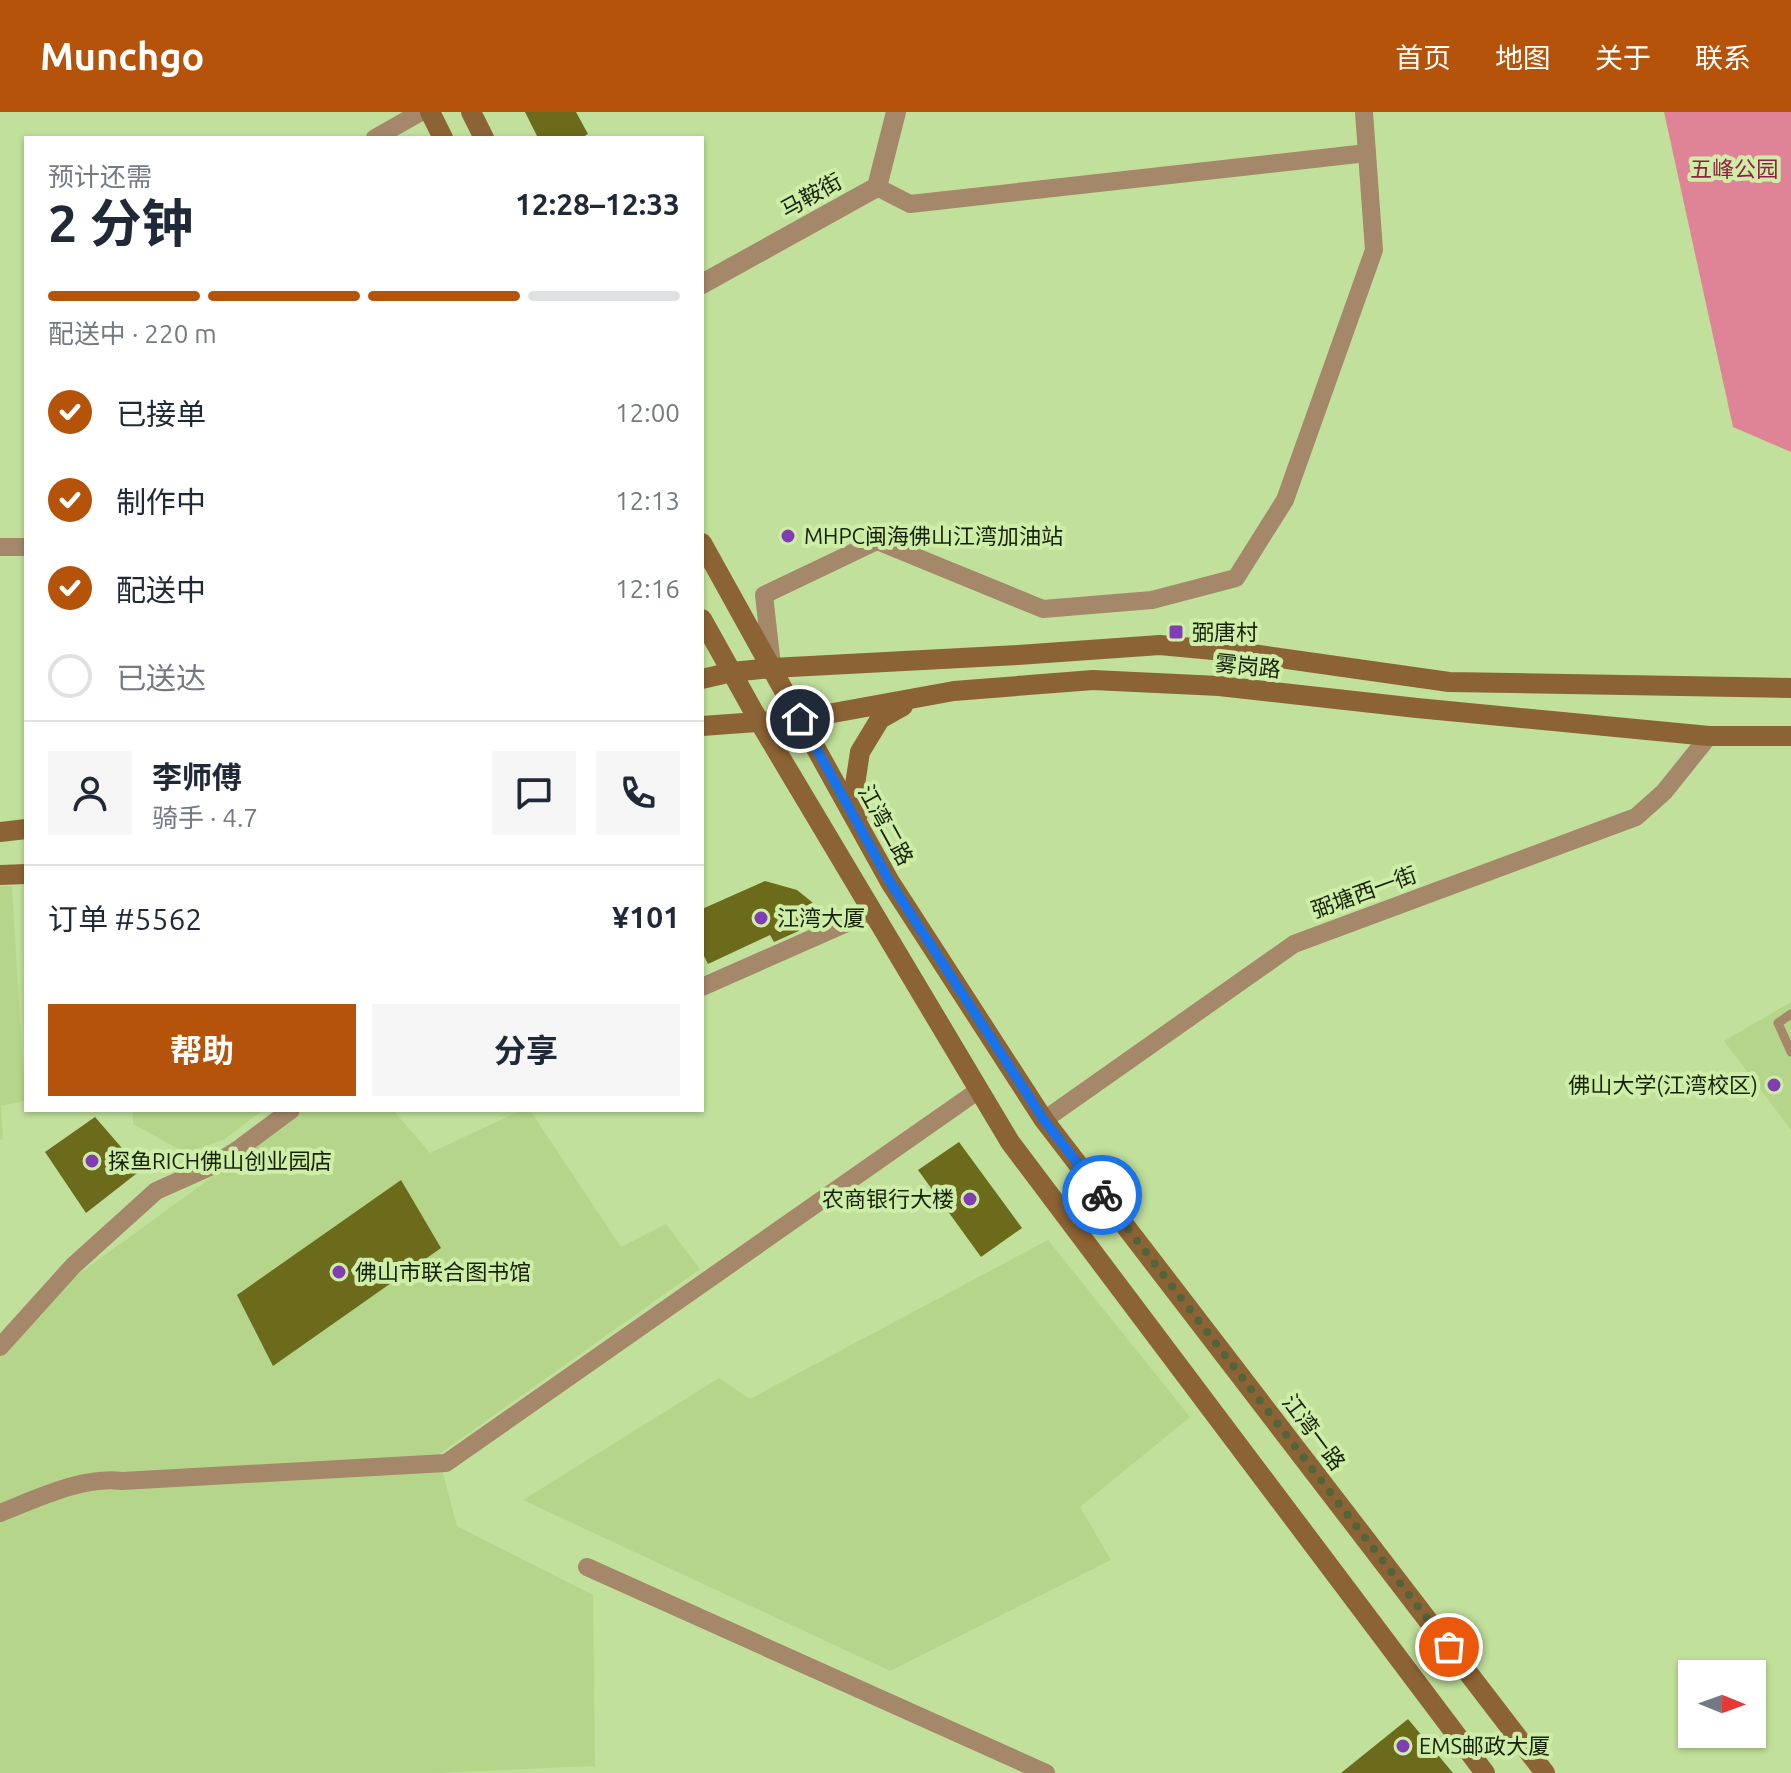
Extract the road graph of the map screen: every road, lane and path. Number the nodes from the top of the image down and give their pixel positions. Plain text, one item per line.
1 (421, 112) edge
2 (430, 112) edge
3 (471, 112) edge
4 (896, 112) edge
5 (1364, 112) edge
6 (379, 136) edge
7 (442, 136) edge
8 (483, 136) edge
9 (1367, 153) junction
10 (877, 187) junction
11 (704, 283) edge
12 (0, 547) edge
13 (24, 547) edge
14 (704, 547) edge
15 (704, 623) edge
16 (772, 668) junction
17 (732, 672) junction
18 (704, 679) edge
19 (1791, 688) edge
20 (920, 697) junction
21 (800, 719) junction
22 (760, 723) junction
23 (704, 726) edge
24 (1709, 736) junction
25 (1791, 736) edge
26 (24, 829) edge
27 (861, 830) junction
28 (0, 832) edge
29 (24, 874) edge
30 (0, 875) edge
31 (872, 912) junction
32 (704, 986) edge
33 (1791, 1014) edge
34 (1791, 1052) edge
35 (979, 1090) junction
36 (288, 1112) edge
37 (1044, 1120) junction
38 (0, 1347) edge
39 (0, 1513) edge
40 (587, 1567) dead end
41 (1046, 1773) edge
42 (1485, 1773) edge
43 (1545, 1773) edge

1 - 6 street
2 - 7 main road
3 - 8 main road
4 - 10 street, 马鞍街
5 - 9 street
9 - 10 street
9 - 16 street
10 - 11 street, 马鞍街
12 - 13 street
14 - 16 main road, 江湾二路
15 - 17 main road
16 - 17 main road, 雾岗路
16 - 19 main road, 雾岗路
16 - 21 main road, 江湾二路
17 - 18 main road, 雾岗路
17 - 22 main road
20 - 21 main road, 雾岗路
20 - 24 main road, 雾岗路
20 - 27 main road
21 - 22 main road, 雾岗路
21 - 27 main road, 江湾二路
22 - 23 main road, 雾岗路
22 - 31 main road
24 - 25 main road, 雾岗路
24 - 37 street, 弼塘西一街
26 - 28 main road
27 - 37 main road, 江湾二路
29 - 30 main road
31 - 32 street
31 - 35 main road
33 - 34 lane
35 - 39 street
35 - 42 main road
36 - 38 street
37 - 43 main road, 江湾一路
40 - 41 street

